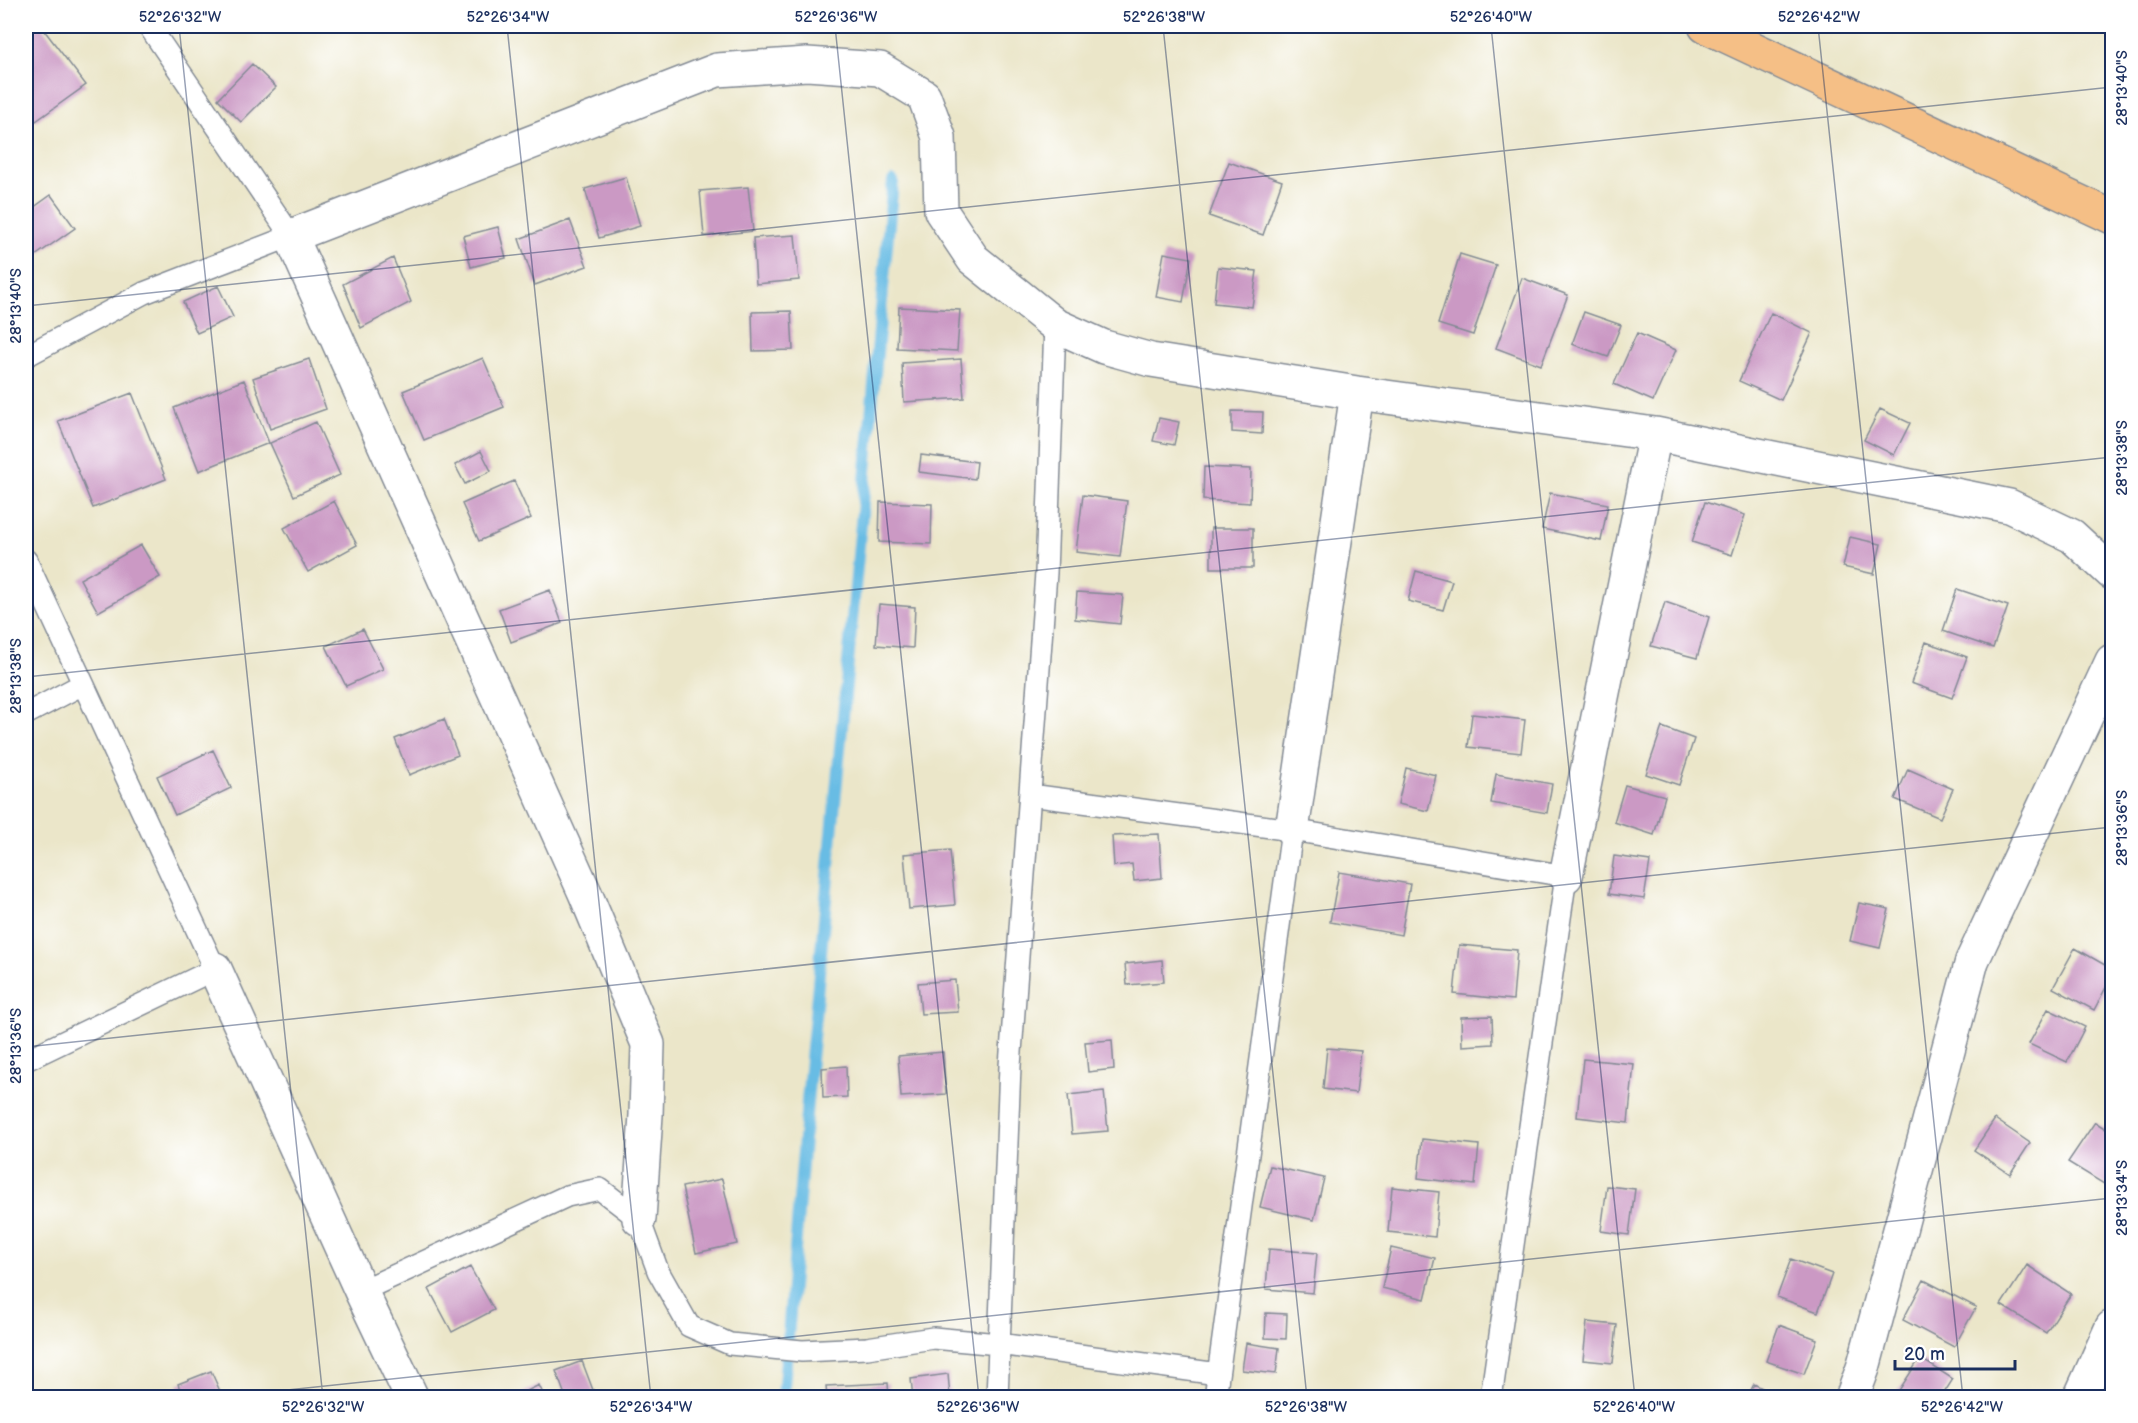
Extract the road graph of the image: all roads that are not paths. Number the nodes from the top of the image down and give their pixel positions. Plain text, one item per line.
1 (149, 26) edge
2 (1705, 26) edge
3 (2112, 217) edge
4 (291, 236) junction
5 (1055, 325) junction
6 (26, 357) edge
7 (1357, 393) junction
8 (1655, 434) junction
9 (26, 560) edge
10 (2112, 573) edge
11 (2112, 660) edge
12 (83, 684) junction
13 (26, 714) edge
14 (1030, 795) junction
15 (1292, 830) junction
16 (1566, 876) junction
17 (215, 969) junction
18 (26, 1059) edge
19 (639, 1219) junction
20 (360, 1291) junction
21 (2112, 1327) edge
22 (999, 1344) junction
23 (1218, 1374) junction
24 (412, 1398) edge
25 (998, 1398) edge
26 (1215, 1398) edge
27 (1491, 1398) edge
28 (1852, 1398) edge
29 (2080, 1398) edge

1 - 4 lane
2 - 3 highway
4 - 5 street
4 - 6 lane
4 - 19 street
5 - 7 street
5 - 14 lane
7 - 8 street
7 - 15 street
8 - 10 street
8 - 16 street
9 - 12 lane
11 - 28 street
12 - 13 lane
12 - 17 lane
14 - 15 lane
14 - 22 lane
15 - 16 lane
15 - 23 lane
16 - 27 lane
17 - 18 lane
17 - 20 street
19 - 20 lane
19 - 22 lane
20 - 24 street
21 - 29 street
22 - 23 lane
22 - 25 lane
23 - 26 lane

